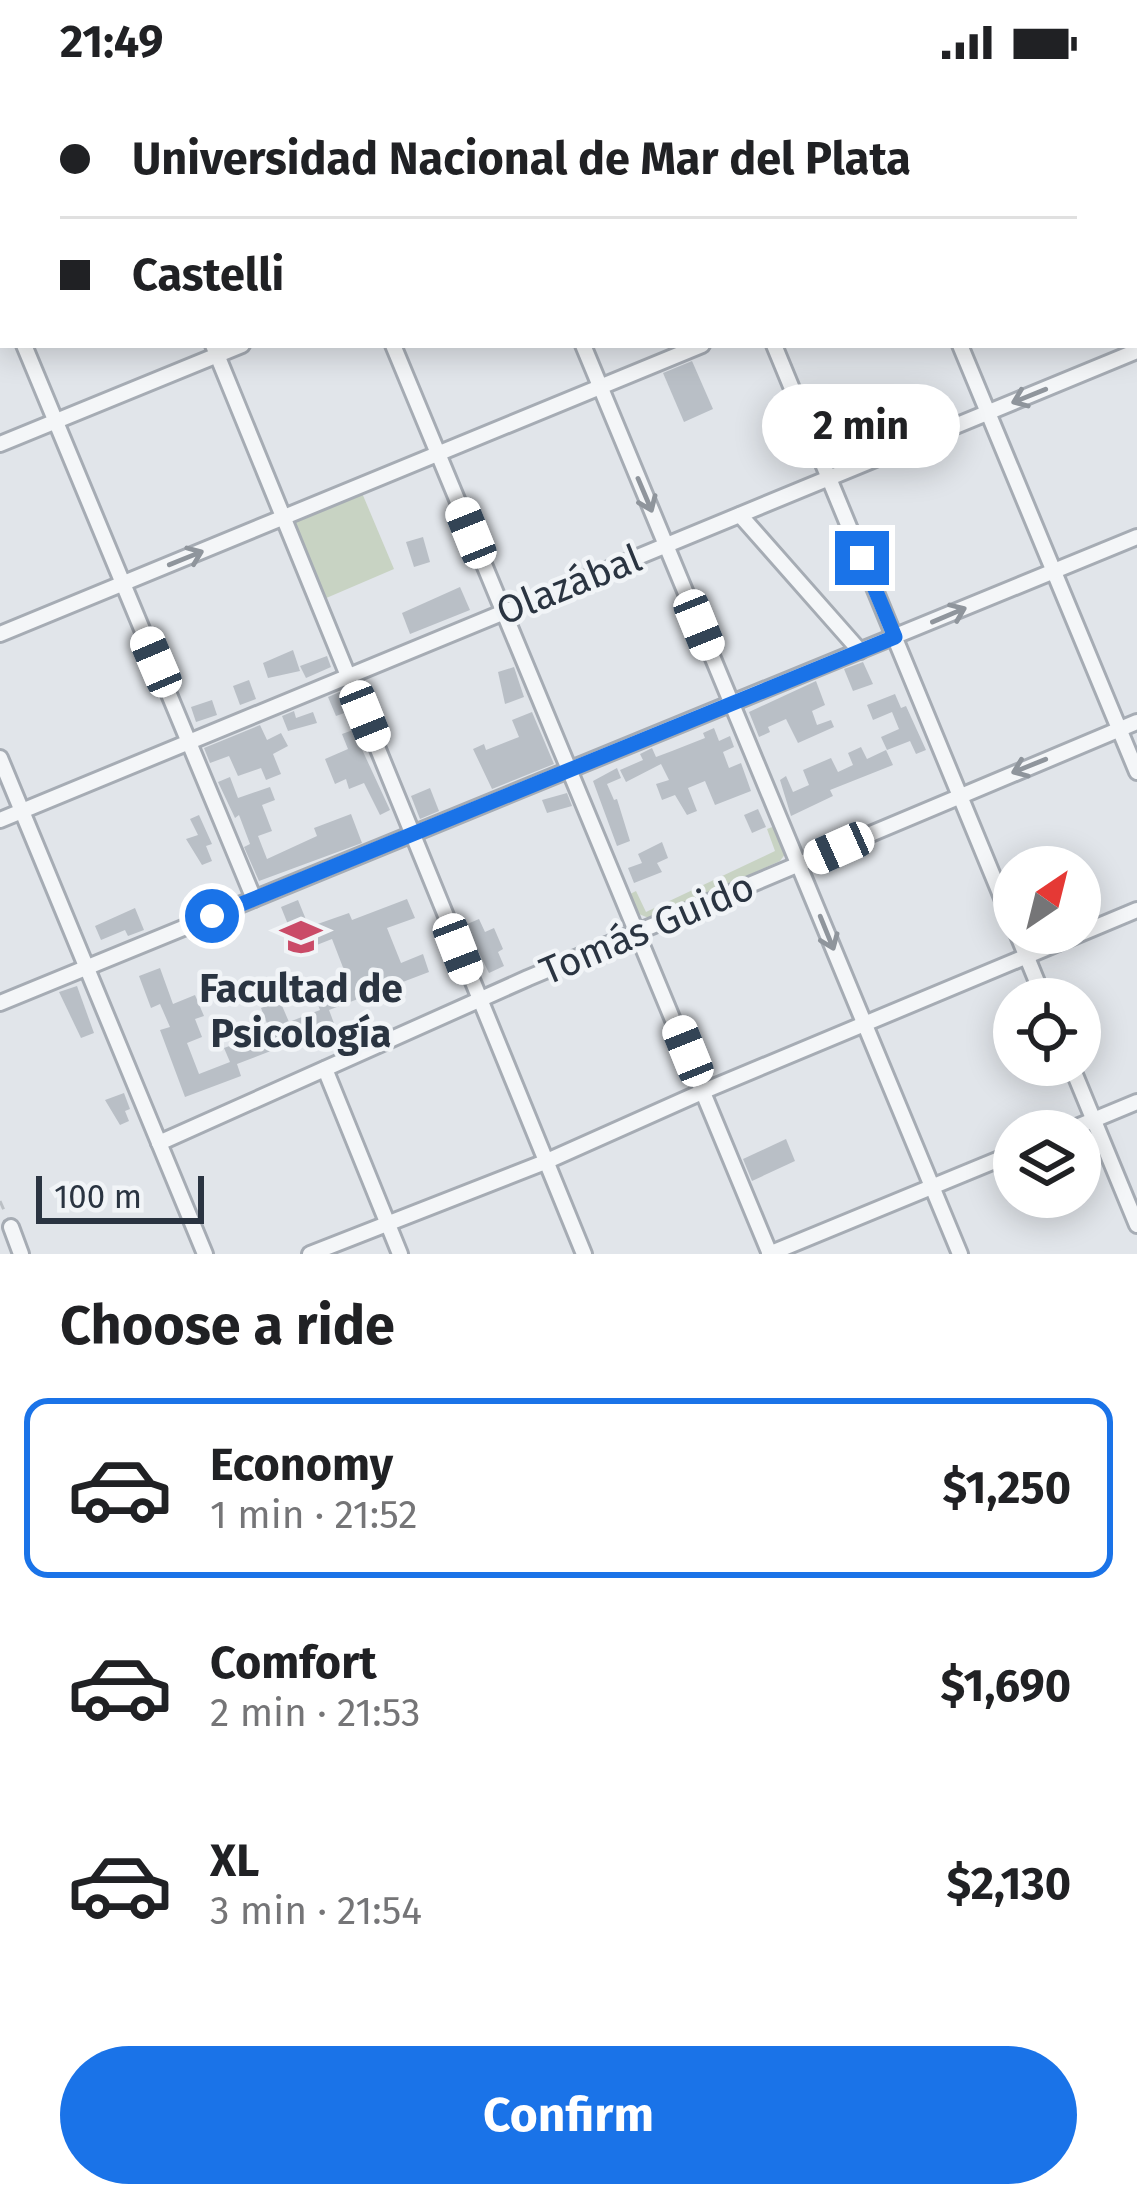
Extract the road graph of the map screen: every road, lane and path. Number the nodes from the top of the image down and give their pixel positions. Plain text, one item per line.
1 (25, 348) edge
2 (394, 348) edge
3 (584, 348) edge
4 (695, 348) edge
5 (775, 348) edge
6 (961, 348) edge
7 (215, 350) edge
8 (1137, 351) edge
9 (600, 387) junction
10 (988, 412) junction
11 (56, 422) junction
12 (0, 445) edge
13 (438, 454) junction
14 (829, 478) junction
15 (740, 515) junction
16 (283, 518) junction
17 (1137, 537) edge
18 (666, 545) junction
19 (1054, 571) junction
20 (123, 584) junction
21 (504, 612) junction
22 (0, 634) edge
23 (895, 637) junction
24 (860, 651) junction
25 (348, 676) junction
26 (732, 704) junction
27 (1137, 722) edge
28 (1119, 729) junction
29 (189, 741) junction
30 (0, 758) edge
31 (571, 771) junction
32 (1137, 772) edge
33 (959, 795) junction
34 (22, 811) junction
35 (0, 820) edge
36 (414, 836) junction
37 (799, 865) junction
38 (993, 877) edge
39 (254, 899) junction
40 (1137, 910) edge
41 (639, 931) junction
42 (1027, 956) junction
43 (86, 967) junction
44 (1036, 978) edge
45 (478, 1001) junction
46 (0, 1003) edge
47 (865, 1024) junction
48 (326, 1069) junction
49 (704, 1091) junction
50 (1137, 1102) edge
51 (1101, 1117) edge
52 (1101, 1137) edge
53 (159, 1143) junction
54 (545, 1162) junction
55 (993, 1162) edge
56 (932, 1187) junction
57 (0, 1202) edge
58 (388, 1224) junction
59 (1137, 1225) edge
60 (11, 1228) joint
61 (21, 1254) edge
62 (205, 1254) edge
63 (310, 1254) edge
64 (400, 1254) edge
65 (584, 1254) edge
66 (770, 1254) edge
67 (960, 1254) edge

1 - 11 street
2 - 13 street
3 - 9 street
4 - 9 street
5 - 14 street
6 - 10 street
7 - 11 street
7 - 16 street
8 -> 10 street, Olazábal
9 - 13 street
9 -> 18 street
10 - 14 street, Olazábal
10 - 19 street
11 - 12 street
11 - 20 street
13 - 16 street
13 - 21 street
14 - 15 street, Olazábal
14 - 23 street
15 - 18 street, Olazábal
15 - 24 street
20 -> 16 street
16 - 25 street
17 - 19 street
18 - 21 street, Olazábal
18 - 26 street
23 -> 19 street
19 - 28 street
20 - 22 street
20 - 29 street
21 - 25 street, Olazábal
21 - 31 street
23 - 24 street
23 - 33 street
24 - 26 street
25 - 29 street, Olazábal
25 - 36 street
26 - 31 street
26 - 37 street
27 - 28 street, Tomás Guido
28 - 32 street
28 -> 33 street, Tomás Guido
29 - 34 street, Olazábal
29 - 39 street
30 - 34 street
31 - 36 street
31 - 41 street
33 - 37 street, Tomás Guido
33 - 38 street
34 - 35 street, Olazábal
34 - 43 street
36 - 39 street
36 - 45 street
37 - 41 street, Tomás Guido
37 -> 47 street
39 - 43 street
40 - 42 street
41 - 45 street, Tomás Guido
41 - 49 street
42 - 44 street
42 - 47 street
43 - 46 street
43 - 53 street
45 - 48 street, Tomás Guido
45 - 54 street
47 - 49 street
47 - 56 street
48 - 53 street, Tomás Guido
48 - 58 street
49 - 54 street
49 - 66 street
50 - 51 street
52 - 59 street
53 - 62 street
54 - 58 street
54 - 65 street
55 - 56 street
56 - 66 street
56 - 67 street
57 - 60 path
58 - 63 street
58 - 64 street
60 - 61 street

